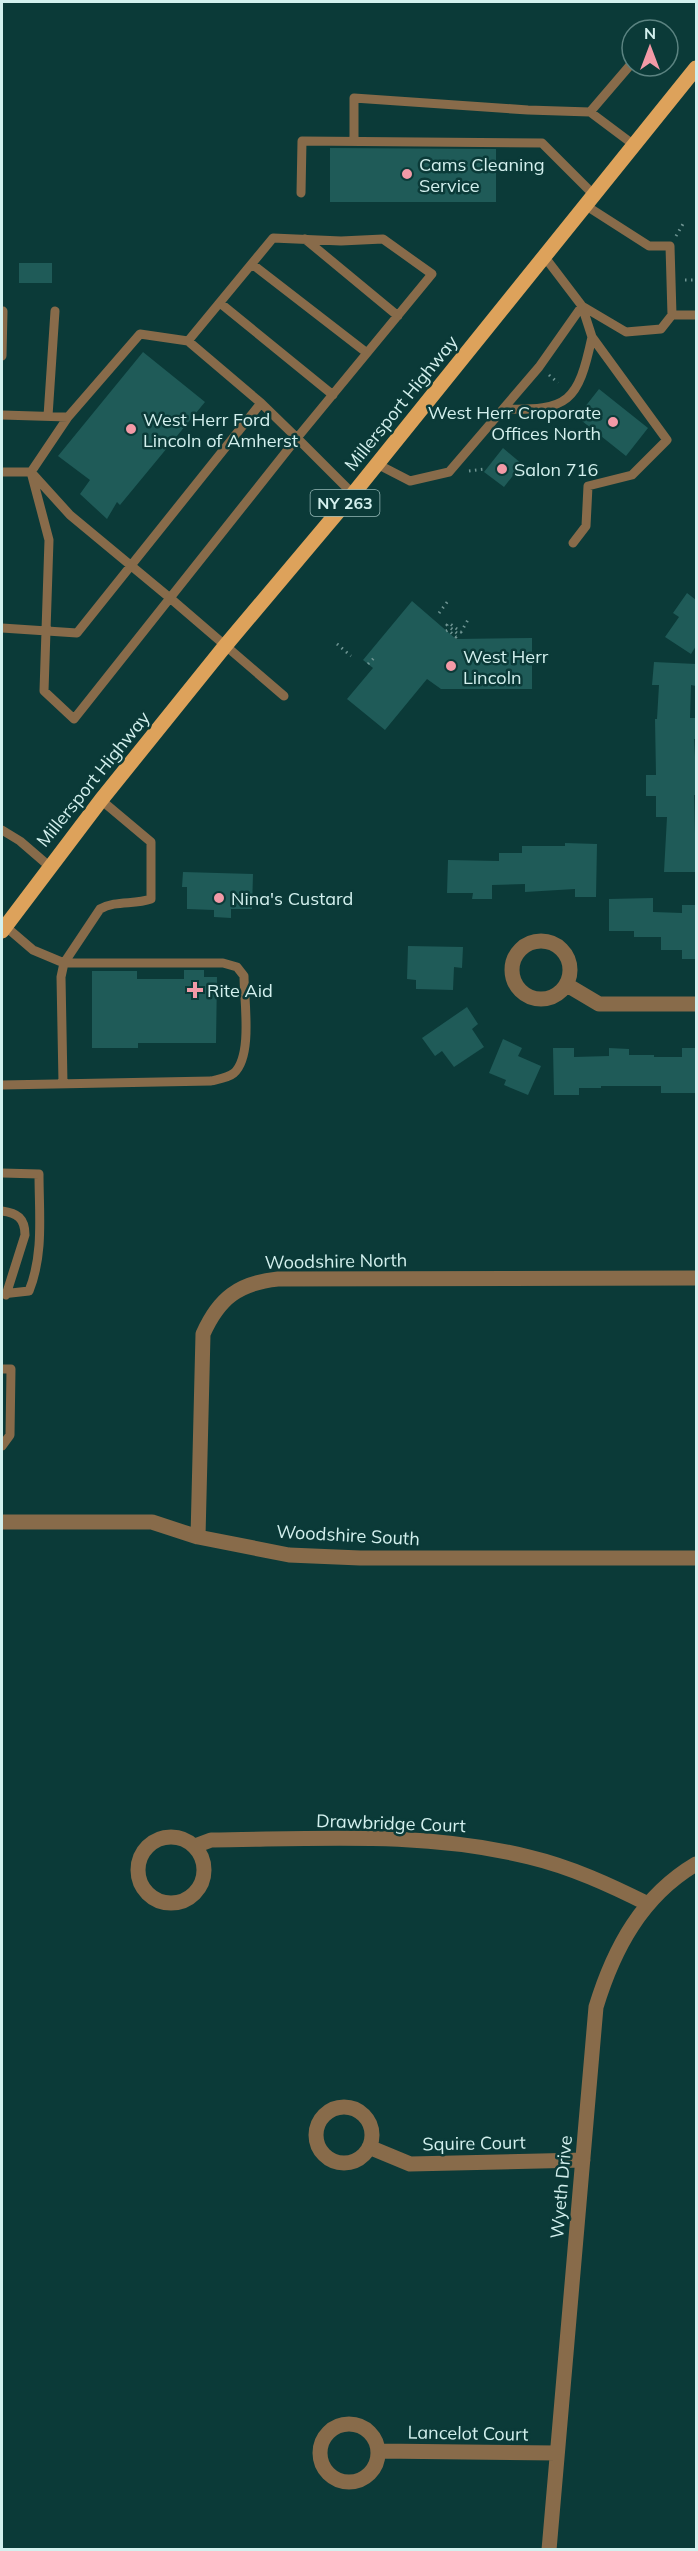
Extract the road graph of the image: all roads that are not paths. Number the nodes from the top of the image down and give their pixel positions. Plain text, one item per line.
1 (694, 75) edge
2 (620, 77) edge
3 (590, 112) junction
4 (354, 141) junction
5 (634, 145) junction
6 (301, 193) dead end
7 (589, 200) junction
8 (305, 239) junction
9 (544, 256) junction
10 (252, 264) junction
11 (220, 303) junction
12 (582, 306) junction
13 (54, 311) dead end
14 (3, 312) edge
15 (672, 315) junction
16 (696, 315) edge
17 (398, 316) junction
18 (592, 337) junction
19 (188, 341) junction
20 (367, 353) junction
21 (2, 356) edge
22 (333, 394) junction
23 (261, 403) junction
24 (503, 409) junction
25 (2, 415) edge
26 (48, 416) junction
27 (68, 417) junction
28 (297, 438) junction
29 (377, 464) junction
30 (2, 472) edge
31 (31, 472) junction
32 (353, 494) junction
33 (573, 543) dead end
34 (130, 566) junction
35 (170, 598) junction
36 (2, 628) edge
37 (46, 630) junction
38 (225, 646) junction
39 (284, 696) dead end
40 (100, 800) junction
41 (2, 830) edge
42 (49, 866) junction
43 (3, 929) edge
44 (64, 963) junction
45 (567, 986) dead end
46 (696, 1004) edge
47 (63, 1083) junction
48 (2, 1085) edge
49 (2, 1173) edge
50 (2, 1211) edge
51 (696, 1278) edge
52 (4, 1294) edge
53 (6, 1369) edge
54 (2, 1446) edge
55 (2, 1522) edge
56 (198, 1536) junction
57 (696, 1558) edge
58 (195, 1846) junction
59 (696, 1864) edge
60 (648, 1904) junction
61 (369, 2147) dead end
62 (583, 2160) junction
63 (379, 2451) dead end
64 (557, 2453) junction
65 (549, 2550) edge

1 - 5 main road, Millersport Highway / NY 263
2 - 3 lane
3 - 4 lane
3 - 5 lane
4 - 6 lane
4 - 7 lane
5 - 7 main road, Millersport Highway / NY 263
7 - 9 main road, Millersport Highway / NY 263
7 - 15 lane
8 - 10 lane
8 - 17 lane
8 - 17 lane
9 - 12 lane
9 - 29 main road, Millersport Highway / NY 263
10 - 11 lane
10 - 20 lane
11 - 19 lane
11 - 22 lane
12 - 15 lane
12 - 18 lane
12 - 24 lane
13 - 26 lane
14 - 21 lane
15 - 16 lane
17 - 20 lane
18 - 24 lane
18 - 33 lane
19 - 23 lane
19 - 27 lane
20 - 22 lane
22 - 28 lane
23 - 28 lane
23 - 34 lane
24 - 29 lane
25 - 26 lane
26 - 27 lane
27 - 31 lane
28 - 32 lane
28 - 35 lane
29 - 32 main road, Millersport Highway / NY 263
30 - 31 lane
31 - 34 lane
31 - 37 lane
32 - 38 main road, Millersport Highway / NY 263
34 - 35 lane
34 - 37 lane
35 - 37 lane
35 - 38 lane
36 - 37 lane
38 - 39 lane
38 - 40 main road, Millersport Highway / NY 263
40 - 42 main road, Millersport Highway / NY 263
40 - 44 lane
41 - 42 lane
42 - 43 main road, Millersport Highway / NY 263
43 - 44 lane
44 - 47 lane
44 - 47 lane
45 - 46 street
47 - 48 lane
49 - 52 lane
50 - 52 lane
51 - 56 street, Woodshire North
53 - 54 lane
55 - 56 street, Woodshire South
56 - 57 street, Woodshire South
58 - 58 street, Drawbridge Court
58 - 60 street, Drawbridge Court
59 - 60 street, Wyeth Drive
60 - 62 street, Wyeth Drive
61 - 62 street, Squire Court
62 - 64 street, Wyeth Drive
63 - 64 street, Lancelot Court
64 - 65 street, Wyeth Drive

